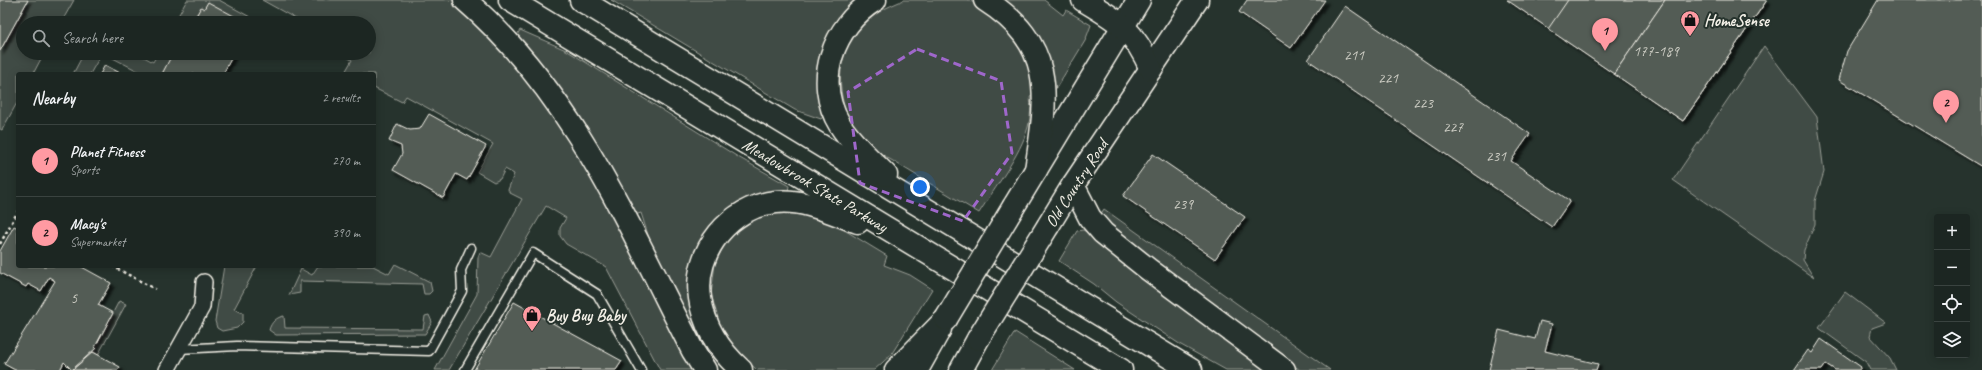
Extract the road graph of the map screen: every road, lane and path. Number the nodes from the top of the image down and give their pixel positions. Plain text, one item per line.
1 (465, 0) edge
2 (510, 0) edge
3 (581, 0) edge
4 (875, 0) edge
5 (985, 0) edge
6 (1083, 0) edge
7 (1138, 0) edge
8 (1191, 2) edge
9 (1123, 26) junction
10 (1152, 69) junction
11 (1036, 170) junction
12 (1073, 185) junction
13 (910, 198) junction
14 (16, 215) edge
15 (898, 236) junction
16 (0, 244) edge
17 (471, 248) dead end
18 (116, 268) edge
19 (204, 282) dead end
20 (155, 290) dead end
21 (946, 319) junction
22 (179, 349) junction
23 (167, 370) edge
24 (465, 370) edge
25 (641, 370) edge
26 (705, 370) edge
27 (741, 370) edge
28 (896, 370) edge
29 (917, 370) edge
30 (961, 370) edge
31 (1121, 370) edge
32 (1191, 370) edge
33 (1284, 370) edge

1 - 26 main road
2 - 15 main road, Meadowbrook State Parkway
3 - 13 main road
4 - 13 main road
5 - 11 main road
6 - 9 main road
7 - 9 main road
8 - 10 main road, Old Country Road
9 - 10 main road
9 - 11 main road
10 - 12 main road, Old Country Road
11 - 21 main road, bridge
12 - 30 main road, Old Country Road, bridge
12 - 33 main road
13 - 32 main road
14 - 16 path
15 - 27 main road
15 - 31 main road, Meadowbrook State Parkway
17 - 22 lane
18 - 20 path
19 - 22 street
21 - 28 main road
21 - 29 main road
22 - 23 street
24 - 25 lane

